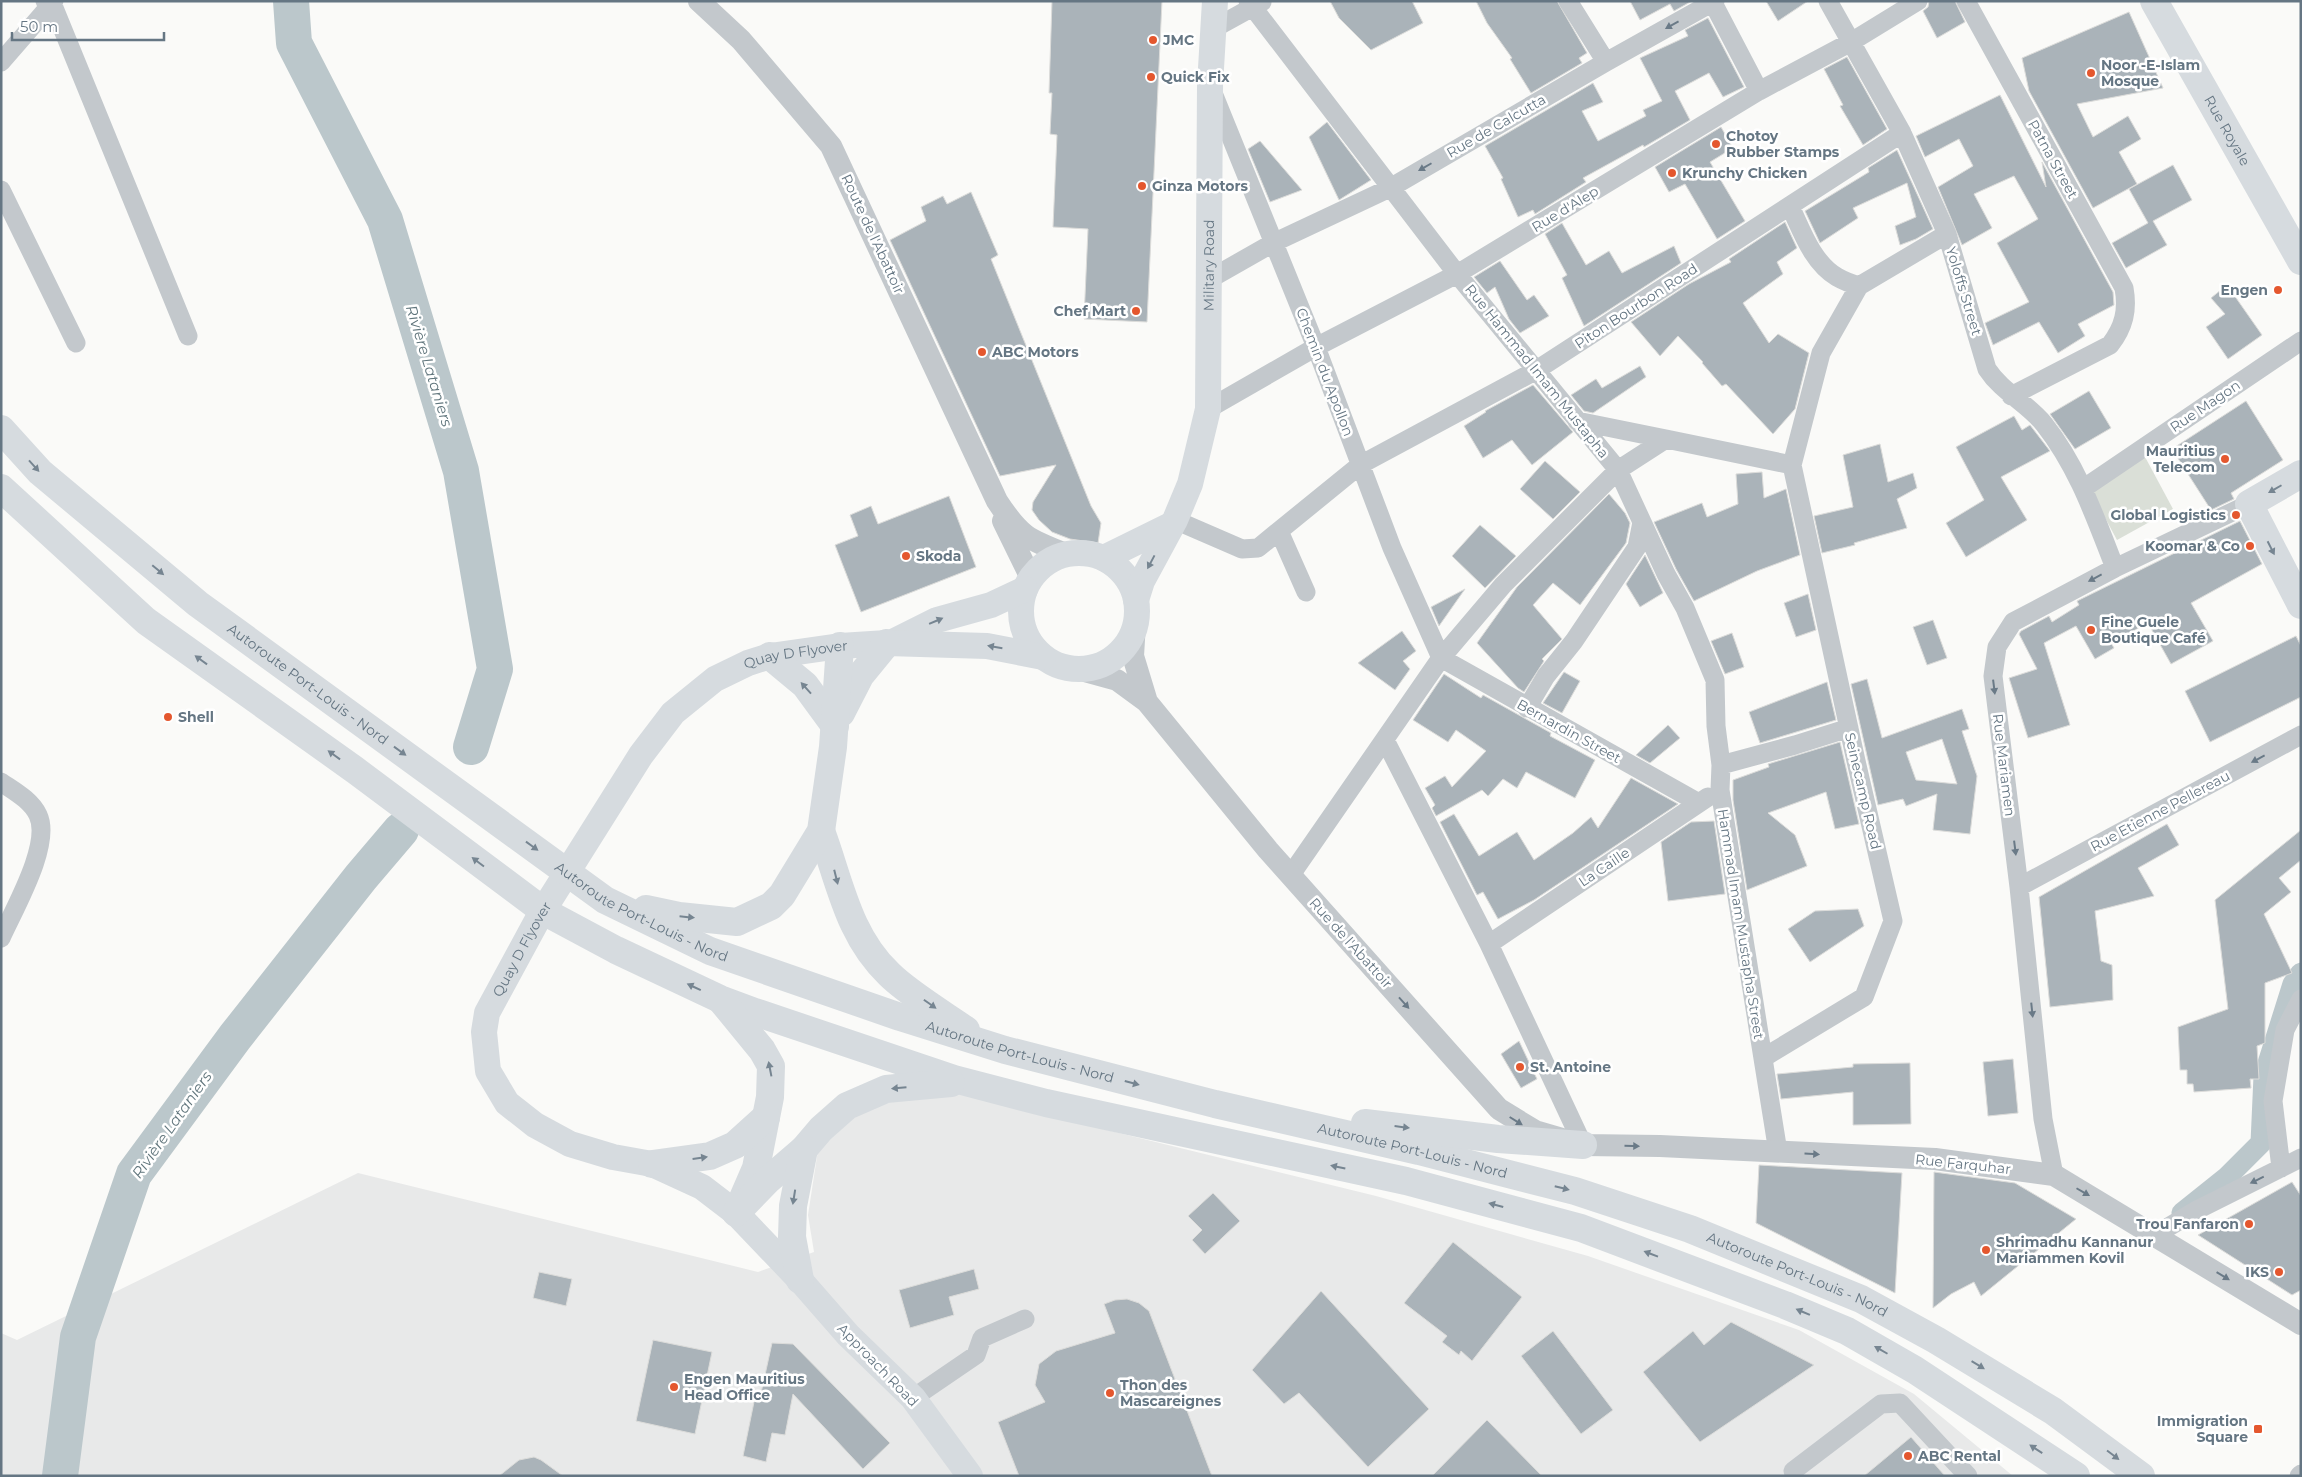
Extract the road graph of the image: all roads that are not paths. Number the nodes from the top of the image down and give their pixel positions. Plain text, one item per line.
1 (699, 1) edge
2 (1215, 1) edge
3 (1568, 1) edge
4 (1828, 1) edge
5 (1918, 1) edge
6 (1966, 1) edge
7 (2154, 1) edge
8 (50, 2) edge
9 (1713, 2) edge
10 (1254, 3) edge
11 (1213, 29) junction
12 (1852, 42) junction
13 (1, 62) edge
14 (1606, 62) junction
15 (1210, 85) junction
16 (1759, 91) junction
17 (1902, 133) junction
18 (1390, 188) junction
19 (1, 190) edge
20 (1790, 206) junction
21 (1947, 234) junction
22 (1273, 243) junction
23 (2301, 261) edge
24 (1457, 274) junction
25 (1208, 280) junction
26 (1859, 286) junction
27 (188, 336) dead end
28 (2301, 340) edge
29 (76, 343) dead end
30 (1316, 347) junction
31 (1535, 372) junction
32 (2011, 396) junction
33 (1208, 409) junction
34 (1577, 421) junction
35 (1, 429) edge
36 (1666, 438) junction
37 (1360, 465) junction
38 (1792, 465) junction
39 (1618, 470) junction
40 (2301, 474) edge
41 (1, 488) edge
42 (2084, 488) junction
43 (997, 501) junction
44 (2249, 504) junction
45 (1642, 522) junction
46 (1173, 523) junction
47 (1279, 531) junction
48 (1066, 554) junction
49 (1104, 558) junction
50 (2115, 568) junction
51 (1028, 583) junction
52 (1306, 592) dead end
53 (2301, 605) edge
54 (1136, 612) junction
55 (889, 642) junction
56 (840, 646) junction
57 (770, 656) junction
58 (1043, 657) junction
59 (1441, 658) junction
60 (1077, 669) junction
61 (1148, 702) junction
62 (1527, 708) junction
63 (835, 726) junction
64 (1849, 728) junction
65 (2301, 736) edge
66 (1385, 740) junction
67 (1721, 765) junction
68 (1, 782) edge
69 (1720, 790) junction
70 (1699, 803) junction
71 (822, 831) junction
72 (1290, 876) junction
73 (2020, 887) junction
74 (605, 900) junction
75 (1, 938) edge
76 (1489, 944) junction
77 (720, 999) junction
78 (2301, 999) edge
79 (988, 1045) junction
80 (1763, 1058) junction
81 (965, 1082) junction
82 (1215, 1104) junction
83 (766, 1117) junction
84 (1583, 1145) junction
85 (804, 1149) junction
86 (1778, 1152) junction
87 (2301, 1158) edge
88 (652, 1164) junction
89 (2281, 1168) junction
90 (2054, 1175) junction
91 (736, 1213) junction
92 (2155, 1235) junction
93 (800, 1280) junction
94 (1025, 1319) dead end
95 (2301, 1324) edge
96 (912, 1398) junction
97 (1793, 1471) dead end
98 (970, 1476) edge
99 (1968, 1476) edge
100 (2076, 1476) edge
101 (2140, 1476) edge

1 - 43 street, Route de l'Abattoir
2 - 11 main road, Military Road
3 - 14 street
4 - 12 street, Yoloffs Street
5 - 12 street, Rue d'Alep
6 - 32 street, Patna Street
7 - 23 main road, Rue Royale
8 - 13 street
8 - 27 street
9 -> 14 street, Rue de Calcutta
9 - 16 street
10 - 11 street
10 - 18 street, Rue Hammad Imam Mustapha
11 - 15 main road, Military Road
12 - 16 street, Rue d'Alep
12 - 17 street, Yoloffs Street
14 -> 18 street, Rue de Calcutta
15 - 22 street, Chemin du Apollon
15 - 25 main road, Military Road
16 - 24 street, Rue d'Alep
17 - 20 street, Piton Bourbon Road
17 - 21 street, Yoloffs Street
18 - 22 street, Rue de Calcutta
18 - 24 street, Rue Hammad Imam Mustapha
19 - 29 street
20 - 26 street
20 - 31 street, Piton Bourbon Road
21 - 26 street
21 - 32 street, Yoloffs Street
22 - 25 street, Rue de Calcutta
22 - 30 street, Chemin du Apollon
24 - 30 street, Rue d'Alep
24 - 31 street, Rue Hammad Imam Mustapha
25 - 33 main road, Military Road
26 - 38 street
28 - 42 street, Rue Magon
30 - 33 street, Rue d'Alep
30 - 37 street, Chemin du Apollon
31 - 34 street, Rue Hammad Imam Mustapha
31 - 37 street, Piton Bourbon Road
32 - 42 street, Yoloffs Street
33 - 46 main road, Military Road
34 - 36 street
34 - 39 street, Rue Hammad Imam Mustapha
35 -> 74 main road, Autoroute Port-Louis - Nord
36 - 38 street
36 - 39 street
37 - 47 street, Piton Bourbon Road
37 - 59 street, Chemin du Apollon
38 - 64 street, Seinecamp Road
39 - 45 street, Rue Hammad Imam Mustapha
39 - 59 street
40 -> 44 main road
77 -> 41 main road
42 - 50 street, Yoloffs Street
43 - 48 street, Route de l'Abattoir
43 - 51 street, Route de l'Abattoir
44 - 50 street, Rue Mariamen
44 -> 53 main road
45 - 62 street
45 - 67 street, Rue Hammad Imam Mustapha
46 - 47 street, Piton Bourbon Road
46 - 49 main road
46 -> 54 main road, Military Road
47 - 52 street
48 - 49 main road
48 - 51 main road
49 - 54 main road
50 -> 73 street, Rue Mariamen
55 -> 51 main road
51 - 58 main road
54 - 60 main road
54 - 61 street, Rue de l'Abattoir
55 - 56 main road, Quay D Flyover
58 -> 55 main road
55 - 63 main road
56 - 57 main road, Quay D Flyover
56 - 63 main road
63 -> 57 main road
57 - 88 main road, Quay D Flyover
58 - 60 main road
59 - 62 street, Bernardin Street
59 - 66 street
60 - 61 street, Rue de l'Abattoir
61 - 72 street, Rue de l'Abattoir
62 - 70 street, Bernardin Street
63 - 71 main road
64 - 67 street
64 - 80 street, Seinecamp Road
65 -> 73 street, Rue Etienne Pellereau
66 - 72 street
66 - 76 street
67 - 69 street, Rue Hammad Imam Mustapha
68 - 75 street
69 - 70 street, La Caille
69 - 80 street, Hammad Imam Mustapha Street
70 - 76 street, La Caille
74 -> 71 main road
71 -> 79 main road
72 -> 84 street, Rue de l'Abattoir
73 -> 90 street, Rue Mariamen
74 - 79 main road, Autoroute Port-Louis - Nord
76 - 84 street
77 - 81 main road
83 -> 77 main road
78 - 89 street
79 -> 82 main road, Autoroute Port-Louis - Nord
80 - 86 street
81 -> 85 main road
100 -> 81 main road
82 -> 84 main road
82 -> 101 main road, Autoroute Port-Louis - Nord
88 -> 83 main road
83 - 91 main road
84 -> 86 street, Rue Farquhar
85 - 91 main road
85 -> 93 main road
86 -> 90 street, Rue Farquhar
87 - 89 street
88 - 91 main road, Quay D Flyover
89 -> 92 street
90 -> 92 street, Rue Farquhar
91 - 93 main road, Quay D Flyover
92 -> 95 street, Rue Farquhar
93 - 96 main road, Approach Road
94 - 96 street
96 - 98 main road, Approach Road
97 - 99 street

